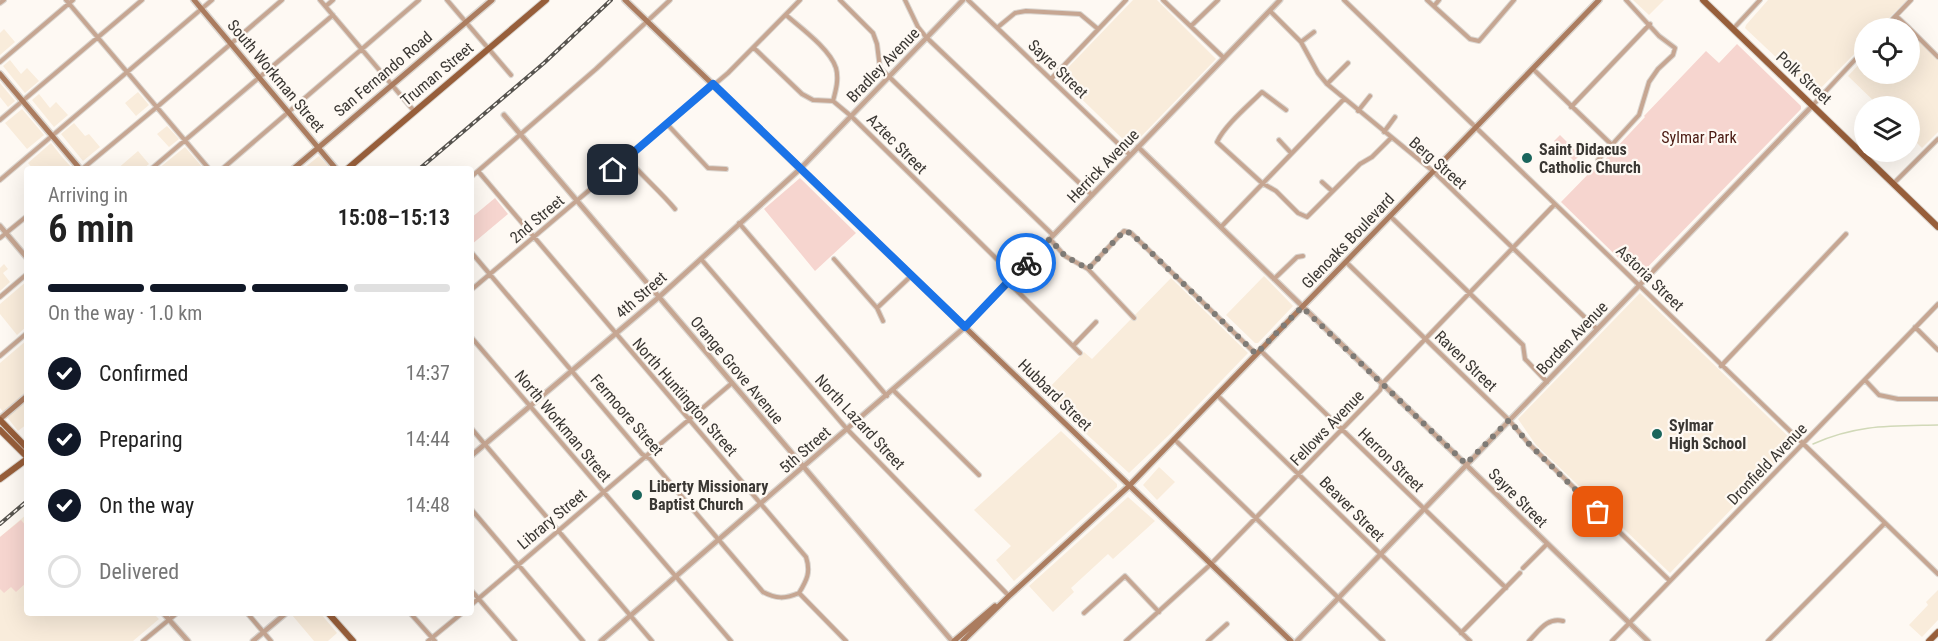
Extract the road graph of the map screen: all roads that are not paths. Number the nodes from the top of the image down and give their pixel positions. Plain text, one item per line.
1 (4, 0) edge
2 (142, 0) edge
3 (194, 0) edge
4 (212, 0) edge
5 (282, 0) edge
6 (320, 0) edge
7 (333, 0) edge
8 (419, 0) edge
9 (447, 0) edge
10 (492, 0) edge
11 (546, 0) edge
12 (627, 0) edge
13 (670, 0) edge
14 (800, 0) edge
15 (840, 0) edge
16 (905, 0) edge
17 (963, 0) edge
18 (968, 0) edge
19 (1126, 0) edge
20 (1163, 0) edge
21 (1218, 0) edge
22 (1280, 0) edge
23 (1344, 0) edge
24 (1427, 0) edge
25 (1439, 0) edge
26 (1514, 0) edge
27 (1599, 0) edge
28 (1626, 0) edge
29 (1703, 0) edge
30 (1760, 0) edge
31 (1911, 0) edge
32 (70, 1) edge
33 (0, 3) edge
34 (326, 6) junction
35 (1434, 6) junction
36 (202, 8) junction
37 (1270, 11) junction
38 (333, 15) junction
39 (786, 15) junction
40 (1896, 16) edge
41 (648, 20) junction
42 (466, 22) junction
43 (1650, 24) junction
44 (1191, 26) junction
45 (998, 27) junction
46 (1098, 29) junction
47 (1733, 29) junction
48 (1314, 32) dead end
49 (98, 37) junction
50 (927, 37) junction
51 (1920, 40) edge
52 (1301, 42) junction
53 (232, 44) junction
54 (488, 48) junction
55 (754, 48) junction
56 (362, 49) junction
57 (1938, 57) edge
58 (1224, 58) junction
59 (1854, 61) edge
60 (0, 62) edge
61 (1347, 63) dead end
62 (1533, 69) junction
63 (127, 71) junction
64 (0, 74) edge
65 (512, 75) dead end
66 (889, 76) junction
67 (260, 77) junction
68 (1051, 79) junction
69 (392, 84) junction
70 (713, 84) junction
71 (1327, 84) junction
72 (1370, 96) dead end
73 (1344, 99) junction
74 (22, 100) junction
75 (833, 101) junction
76 (1813, 105) junction
77 (158, 107) junction
78 (1571, 107) junction
79 (414, 111) junction
80 (1286, 111) dead end
81 (1358, 111) junction
82 (288, 112) junction
83 (504, 115) dead end
84 (851, 116) junction
85 (1395, 117) dead end
86 (0, 120) edge
87 (667, 124) junction
88 (1476, 128) junction
89 (1384, 132) junction
90 (521, 134) junction
91 (52, 135) junction
92 (1391, 138) junction
93 (1938, 139) edge
94 (185, 140) junction
95 (1279, 140) dead end
96 (1612, 145) junction
97 (318, 147) junction
98 (821, 147) joint
99 (1138, 147) junction
100 (1291, 153) junction
101 (1130, 155) junction
102 (627, 158) junction
103 (1598, 160) dead end
104 (78, 166) edge
105 (86, 166) edge
106 (155, 166) edge
107 (207, 166) edge
108 (226, 166) edge
109 (297, 166) edge
110 (334, 166) edge
111 (351, 166) edge
112 (726, 169) dead end
113 (801, 169) junction
114 (478, 171) junction
115 (1434, 172) junction
116 (474, 174) edge
117 (0, 180) edge
118 (1322, 182) dead end
119 (1262, 183) junction
120 (1893, 184) junction
121 (1332, 191) junction
122 (1092, 195) junction
123 (577, 201) junction
124 (1555, 204) junction
125 (675, 208) dead end
126 (1390, 216) junction
127 (24, 218) edge
128 (739, 223) junction
129 (0, 225) edge
130 (1221, 227) junction
131 (1938, 227) edge
132 (6, 233) junction
133 (1846, 234) dead end
134 (1051, 237) junction
135 (0, 238) edge
136 (533, 238) junction
137 (1512, 249) junction
138 (24, 254) edge
139 (474, 256) edge
140 (1304, 256) dead end
141 (700, 258) junction
142 (834, 259) dead end
143 (1347, 262) junction
144 (1088, 269) junction
145 (490, 275) junction
146 (911, 276) junction
147 (1014, 276) junction
148 (24, 277) edge
149 (1274, 279) junction
150 (1008, 282) junction
151 (1640, 284) junction
152 (474, 288) edge
153 (1469, 293) junction
154 (0, 297) edge
155 (659, 297) junction
156 (1938, 304) edge
157 (1302, 307) junction
158 (877, 308) junction
159 (1134, 318) dead end
160 (883, 321) dead end
161 (1096, 321) dead end
162 (965, 327) junction
163 (1915, 327) junction
164 (1597, 329) junction
165 (615, 334) junction
166 (24, 336) edge
167 (1427, 339) junction
168 (474, 341) edge
169 (1073, 346) junction
170 (944, 347) joint
171 (1938, 350) edge
172 (1258, 352) junction
173 (1080, 353) dead end
174 (0, 356) edge
175 (1721, 366) junction
176 (572, 370) junction
177 (1864, 380) junction
178 (1547, 382) junction
179 (732, 383) junction
180 (1382, 384) junction
181 (893, 390) junction
182 (1217, 395) junction
183 (887, 396) junction
184 (24, 399) edge
185 (1938, 399) edge
186 (530, 406) junction
187 (0, 419) edge
188 (689, 420) junction
189 (1509, 420) junction
190 (848, 429) junction
191 (0, 430) edge
192 (1342, 430) junction
193 (474, 431) edge
194 (1174, 439) junction
195 (485, 444) junction
196 (1803, 444) junction
197 (24, 445) edge
198 (474, 453) edge
199 (24, 455) edge
200 (646, 456) junction
201 (24, 460) edge
202 (1466, 464) junction
203 (804, 468) junction
204 (1300, 474) junction
205 (980, 476) dead end
206 (0, 479) edge
207 (1129, 486) junction
208 (604, 492) junction
209 (762, 503) junction
210 (1424, 508) junction
211 (474, 513) edge
212 (1257, 518) junction
213 (1885, 523) junction
214 (558, 531) junction
215 (719, 540) junction
216 (1547, 544) junction
217 (1380, 554) junction
218 (518, 564) junction
219 (1212, 564) junction
220 (1523, 568) dead end
221 (1520, 573) dead end
222 (1938, 574) edge
223 (676, 577) junction
224 (1670, 581) junction
225 (1506, 588) junction
226 (474, 593) edge
227 (799, 593) junction
228 (1009, 596) junction
229 (1338, 596) junction
230 (478, 598) junction
231 (474, 602) edge
232 (1159, 612) junction
233 (1084, 613) dead end
234 (631, 615) junction
235 (166, 616) edge
236 (173, 616) edge
237 (250, 616) edge
238 (283, 616) edge
239 (332, 616) edge
240 (413, 616) edge
241 (459, 616) edge
242 (169, 619) junction
243 (1563, 621) dead end
244 (1227, 624) dead end
245 (1629, 624) junction
246 (264, 632) junction
247 (1938, 632) edge
248 (1461, 633) junction
249 (432, 640) edge
250 (143, 641) edge
251 (188, 641) edge
252 (253, 641) edge
253 (271, 641) edge
254 (353, 641) edge
255 (515, 641) edge
256 (584, 641) edge
257 (601, 641) edge
258 (652, 641) edge
259 (731, 641) edge
260 (846, 641) edge
261 (953, 641) edge
262 (963, 641) edge
263 (1126, 641) edge
264 (1208, 641) edge
265 (1291, 641) edge
266 (1297, 641) edge
267 (1383, 641) edge
268 (1470, 641) edge
269 (1529, 641) edge
270 (1612, 641) edge
271 (1648, 641) edge
272 (1768, 641) edge
273 (1929, 641) edge

1 - 33 street
2 - 49 street
3 - 36 main road, South Workman Street
4 - 36 street
5 - 53 street
6 - 34 street
7 - 34 street
8 - 56 street
9 - 42 street
10 - 42 main road, San Fernando Road
11 - 54 main road, Truman Street
12 - 41 main road, Hubbard Street
13 - 41 street
14 - 39 street, 2nd Street
15 - 66 street
16 - 50 street
17 - 50 street, Bradley Avenue
18 - 45 street, Sayre Street
19 - 46 street
20 - 44 street
21 - 44 street
22 - 37 street, Herrick Avenue
23 - 88 street, Astoria Street
24 - 35 street
25 - 35 street
26 - 35 street
27 - 62 main road, Glenoaks Boulevard
28 - 43 street
29 - 47 main road, Polk Street
30 - 47 street
31 - 40 street
32 - 49 street
32 - 60 street
34 - 38 street
36 - 53 main road, South Workman Street
36 - 63 street
37 - 52 street, Berg Street
37 - 58 street, Herrick Avenue
38 - 56 street
38 - 67 street
39 - 55 street, 2nd Street
39 - 75 street
41 - 70 main road, Hubbard Street
41 - 90 street
42 - 54 street
42 - 69 main road, San Fernando Road
43 - 78 street
43 - 96 street
44 - 58 street
45 - 46 street
45 - 68 street, Sayre Street
46 - 68 street
47 - 76 main road, Polk Street
48 - 52 street
49 - 63 street
49 - 74 street
50 - 66 street, Bradley Avenue
50 - 122 street
51 - 57 street
52 - 71 street, Berg Street
53 - 67 main road, South Workman Street
53 - 77 street
54 - 65 street
54 - 79 main road, Truman Street
55 - 70 street, 2nd Street
55 - 75 street, Aztec Street
56 - 69 street
56 - 82 street
58 - 99 street, Herrick Avenue
59 - 76 street, Borden Avenue
61 - 71 street
62 - 78 street
62 - 88 main road, Glenoaks Boulevard
63 - 77 street
63 - 91 street
64 - 74 main road
66 - 84 street, Bradley Avenue
66 - 134 street
67 - 82 main road, South Workman Street
67 - 94 street
68 - 101 street, Sayre Street
69 - 79 street
69 - 97 main road, San Fernando Road
70 - 87 street, 2nd Street
70 - 113 main road, Hubbard Street
71 - 73 street, Berg Street
72 - 81 street
73 - 81 street, Berg Street
73 - 100 street
74 - 86 street
74 - 91 main road
75 - 84 street, Aztec Street
76 - 120 main road, Polk Street
76 - 151 street, Borden Avenue
77 - 94 street
77 - 105 street
78 - 96 street
79 - 111 main road, Truman Street
80 - 119 street
81 - 89 street, Berg Street
82 - 97 main road, South Workman Street
82 - 108 street
83 - 90 street, Orange Grove Avenue
84 - 98 street, Bradley Avenue
84 - 147 street, Aztec Street
85 - 89 street
87 - 102 street, 2nd Street
87 - 112 street
88 - 115 main road, Glenoaks Boulevard
88 - 124 street, Astoria Street
89 - 92 street, Berg Street
90 - 114 street
90 - 123 street, Orange Grove Avenue
91 - 104 main road
91 - 117 street
92 - 115 street, Berg Street
92 - 121 street
93 - 120 street
94 - 106 street
94 - 107 street
95 - 100 street
96 - 103 street
97 - 109 main road, San Fernando Road
97 - 110 main road, South Workman Street
98 - 113 street, 4th Street
99 - 101 street, Herrick Avenue
99 - 130 street, Sayre Street
100 - 119 street
101 - 122 street, Herrick Avenue
102 - 123 street, 2nd Street
102 - 125 street
113 - 128 street, 4th Street
113 - 146 main road, Hubbard Street
114 - 116 street
114 - 136 street, North Huntington Street
115 - 126 main road, Glenoaks Boulevard
115 - 137 street, Berg Street
118 - 121 street
119 - 121 street
119 - 130 street
120 - 131 main road, Polk Street
122 - 134 street, Herrick Avenue
123 - 136 street, 2nd Street
123 - 155 street, Orange Grove Avenue
124 - 137 street, Fellows Avenue
124 - 151 street, Astoria Street
126 - 143 main road, Glenoaks Boulevard
126 - 153 street
127 - 132 street
128 - 141 street, 4th Street
128 - 183 street
129 - 132 street
130 - 149 street, Sayre Street
132 - 135 street
132 - 138 street
133 - 175 street
134 - 144 street
134 - 147 street, Herrick Avenue
136 - 145 street, 2nd Street
136 - 165 street, North Huntington Street
137 - 153 street, Fellows Avenue
137 - 164 street, Berg Street
139 - 145 street, Fermoore Street
140 - 149 street
141 - 155 street, 4th Street
141 - 190 street, North Lazard Street
142 - 158 street
143 - 157 main road, Glenoaks Boulevard
143 - 167 street, Raven Street
144 - 159 street
144 - 172 street, Herron Street
145 - 152 street, 2nd Street
145 - 176 street, Fermoore Street
146 - 158 street
146 - 162 main road, Hubbard Street
147 - 150 street, Herrick Avenue
148 - 154 street
149 - 157 street, Sayre Street
150 - 162 street, Herrick Avenue
150 - 169 street
151 - 164 street, Borden Avenue
151 - 175 street, Astoria Street
153 - 167 street, Fellows Avenue
153 - 178 street
155 - 165 street, 4th Street
155 - 179 street, Orange Grove Avenue
156 - 163 street, Dronfield Avenue
157 - 172 main road, Glenoaks Boulevard
157 - 180 street, Sayre Street
158 - 160 street
161 - 169 street
162 - 170 street, Herrick Avenue
162 - 207 main road, Hubbard Street
163 - 171 street
163 - 177 street, Dronfield Avenue
164 - 178 street, Borden Avenue
165 - 176 street, 4th Street
165 - 188 street, North Huntington Street
166 - 174 street
167 - 180 street, Fellows Avenue
167 - 189 street, Raven Street
168 - 186 street, North Workman Street
169 - 173 street
170 - 181 street, 5th Street
172 - 182 main road, Glenoaks Boulevard
172 - 192 street, Herron Street
175 - 196 street, Astoria Street
176 - 186 street, 4th Street
176 - 200 street, Fermoore Street
177 - 185 street
177 - 196 street, Dronfield Avenue
178 - 189 street, Borden Avenue
179 - 188 street, Library Street
179 - 203 street, Orange Grove Avenue
180 - 192 street, Fellows Avenue
180 - 202 street, Sayre Street
181 - 183 street, 5th Street
181 - 205 street
182 - 194 main road, Glenoaks Boulevard
182 - 204 street, Beaver Street
183 - 190 street, 5th Street
184 - 187 main road
186 - 195 street, 4th Street
186 - 208 street, North Workman Street
187 - 197 main road
188 - 200 street, Library Street
188 - 209 street, North Huntington Street
189 - 202 street, Borden Avenue
189 - 224 street, Raven Street
190 - 203 street, 5th Street
190 - 228 street, North Lazard Street
191 - 199 main road
192 - 204 street, Fellows Avenue
192 - 210 street, Herron Street
193 - 195 street
194 - 207 main road, Glenoaks Boulevard
194 - 212 street
195 - 198 street, 4th Street
195 - 214 street
196 - 213 street, Astoria Street
196 - 224 street, Dronfield Avenue
200 - 208 street, Library Street
200 - 215 street, Fermoore Street
201 - 206 main road
202 - 210 street, Borden Avenue
202 - 216 street, Sayre Street
203 - 209 street, 5th Street
203 - 261 street, Orange Grove Avenue
204 - 212 street, Fellows Avenue
204 - 217 street, Beaver Street
207 - 219 main road, Hubbard Street
207 - 228 main road, Glenoaks Boulevard
208 - 214 street, Library Street
208 - 223 street, North Workman Street
209 - 215 street, 5th Street
209 - 227 street, North Huntington Street
210 - 217 street, Borden Avenue
210 - 225 street, Herron Street
211 - 218 street
212 - 219 street, Fellows Avenue
212 - 229 street
213 - 222 street, Astoria Street
213 - 272 street
214 - 218 street, Library Street
214 - 234 street
215 - 223 street, 5th Street
215 - 227 street, Fermoore Street
216 - 220 street
216 - 245 street, Sayre Street
217 - 229 street, Borden Avenue
217 - 248 street, Beaver Street
218 - 230 street, Library Street
218 - 256 street
219 - 232 street, Fellows Avenue
219 - 265 main road, Hubbard Street
221 - 225 street
223 - 234 street, 5th Street
223 - 259 street, North Workman Street
224 - 245 street, Dronfield Avenue
225 - 248 street
226 - 230 street
227 - 260 street
228 - 261 main road, Glenoaks Boulevard
228 - 262 main road, Glenoaks Boulevard
229 - 266 street, Borden Avenue
229 - 267 street
230 - 231 street, Library Street
230 - 255 street
232 - 233 street
232 - 263 street, Fellows Avenue
234 - 257 street, 5th Street
234 - 258 street
235 - 242 street
236 - 242 street
237 - 246 street
238 - 246 street
239 - 254 main road
240 - 249 street
241 - 249 street
242 - 250 street
242 - 251 street
243 - 269 street
244 - 264 street
245 - 270 street, Dronfield Avenue
245 - 271 street, Sayre Street
246 - 252 street
246 - 253 street
247 - 273 main road
248 - 268 street, Beaver Street

